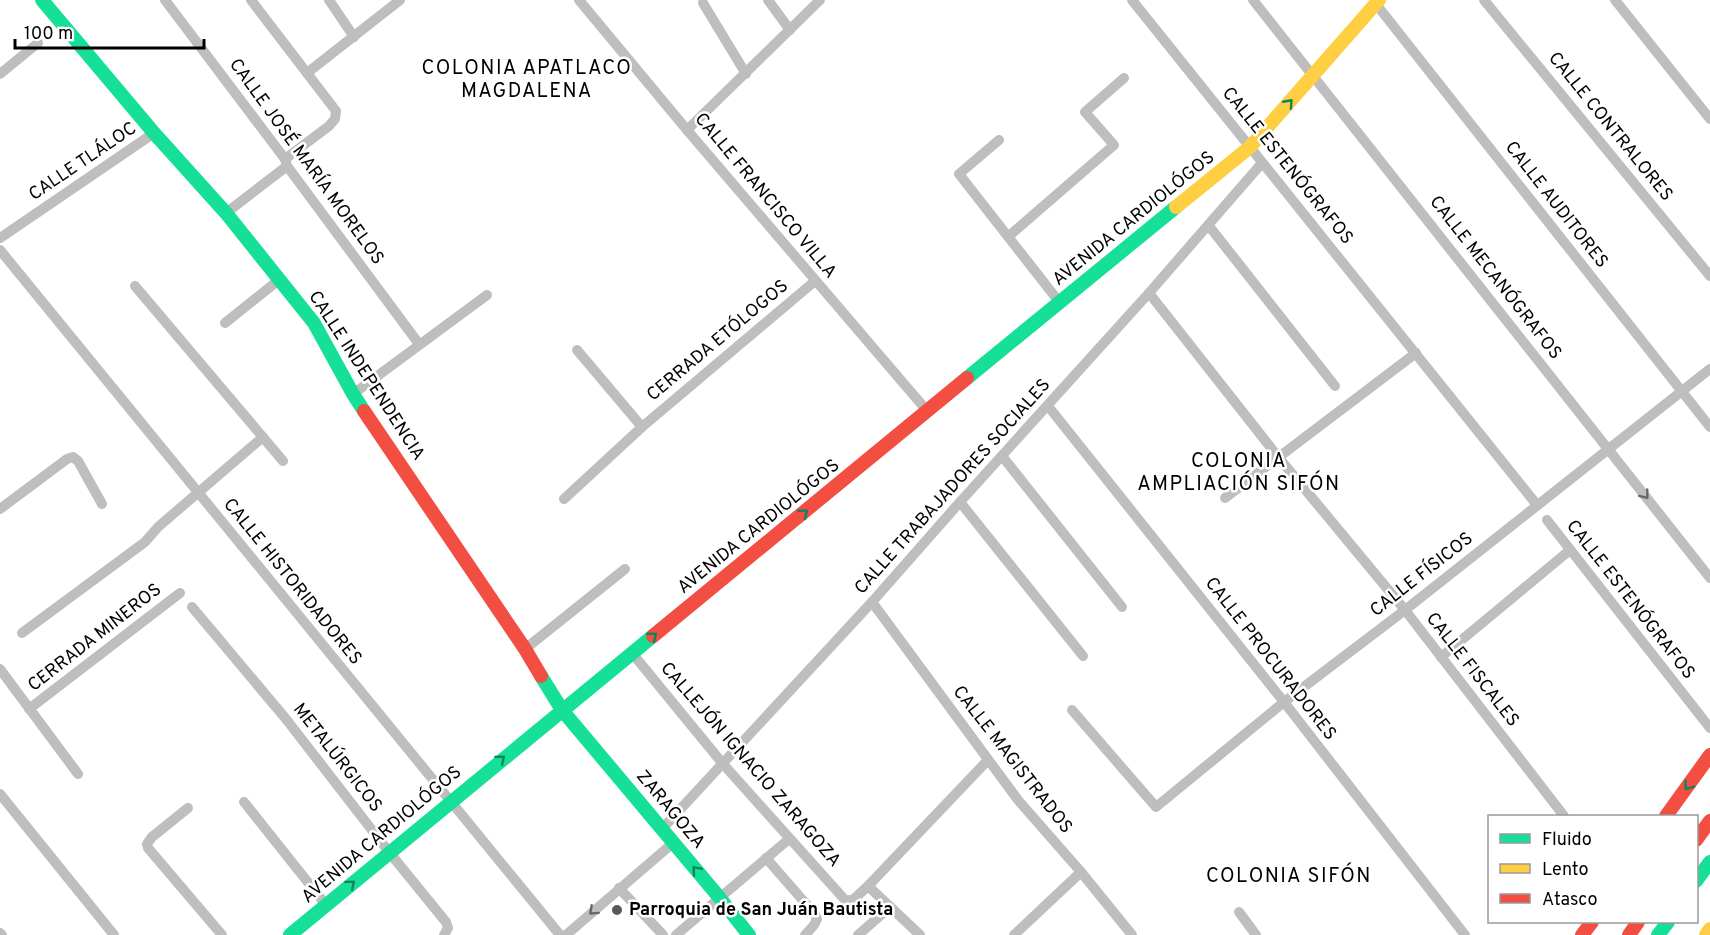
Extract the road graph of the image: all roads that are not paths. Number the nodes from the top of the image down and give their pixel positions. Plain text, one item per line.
1 (42, 0) edge
2 (165, 0) edge
3 (251, 0) edge
4 (329, 0) edge
5 (400, 0) edge
6 (579, 0) edge
7 (768, 0) edge
8 (820, 0) edge
9 (1132, 0) edge
10 (1253, 0) edge
11 (1484, 0) edge
12 (1615, 0) edge
13 (1377, 2) edge
14 (703, 3) dead end
15 (790, 30) junction
16 (354, 37) junction
17 (38, 43) dead end
18 (0, 72) edge
19 (307, 73) junction
20 (746, 74) junction
21 (1314, 75) junction
22 (1124, 78) dead end
23 (1710, 119) edge
24 (687, 130) junction
25 (154, 133) junction
26 (999, 140) dead end
27 (1250, 147) junction
28 (286, 163) junction
29 (1262, 163) junction
30 (226, 213) junction
31 (1209, 226) junction
32 (1009, 236) junction
33 (0, 238) edge
34 (0, 250) edge
35 (1710, 276) edge
36 (280, 279) junction
37 (815, 281) junction
38 (135, 286) dead end
39 (1149, 293) junction
40 (488, 295) dead end
41 (1060, 303) junction
42 (225, 323) dead end
43 (419, 344) junction
44 (577, 350) dead end
45 (1416, 353) junction
46 (1710, 369) edge
47 (1335, 386) dead end
48 (1682, 391) junction
49 (353, 394) junction
50 (1048, 406) junction
51 (928, 411) junction
52 (642, 427) junction
53 (1710, 427) edge
54 (262, 437) junction
55 (1609, 449) junction
56 (1002, 456) junction
57 (1279, 458) junction
58 (283, 460) dead end
59 (197, 493) junction
60 (1225, 498) dead end
61 (564, 499) dead end
62 (960, 502) junction
63 (102, 504) dead end
64 (1537, 505) junction
65 (0, 509) edge
66 (1547, 520) dead end
67 (1570, 550) junction
68 (626, 569) dead end
69 (1710, 578) edge
70 (180, 593) dead end
71 (872, 602) junction
72 (192, 607) dead end
73 (1122, 607) dead end
74 (1405, 610) junction
75 (22, 633) dead end
76 (525, 649) junction
77 (632, 653) junction
78 (1083, 656) dead end
79 (1441, 657) junction
80 (0, 669) edge
81 (1284, 702) junction
82 (29, 709) junction
83 (562, 710) junction
84 (1072, 710) dead end
85 (1710, 728) edge
86 (1710, 755) edge
87 (987, 761) junction
88 (723, 764) junction
89 (78, 774) dead end
90 (0, 794) edge
91 (451, 801) junction
92 (244, 802) dead end
93 (188, 808) dead end
94 (1563, 815) edge
95 (1667, 815) edge
96 (1710, 821) edge
97 (662, 829) junction
98 (1698, 837) edge
99 (789, 839) junction
100 (673, 843) junction
101 (389, 852) junction
102 (766, 858) junction
103 (1710, 862) edge
104 (1081, 872) junction
105 (1698, 878) edge
106 (868, 886) junction
107 (619, 888) junction
108 (719, 897) junction
109 (326, 905) junction
110 (889, 908) junction
111 (1239, 912) dead end
112 (1710, 929) edge
113 (444, 934) edge
114 (114, 935) edge
115 (222, 935) edge
116 (290, 935) edge
117 (560, 935) edge
118 (566, 935) edge
119 (663, 935) edge
120 (676, 935) edge
121 (749, 935) edge
122 (805, 935) edge
123 (858, 935) edge
124 (920, 935) edge
125 (1014, 935) edge
126 (1131, 935) edge
127 (1256, 935) edge
128 (1465, 935) edge
129 (1706, 935) edge

1 - 25 main road, CALLE INDEPENDENCIA
2 - 28 street, CALLE JOSÉ MARÍA MORELOS
3 - 19 street
4 - 16 street
5 - 16 street
6 - 24 street, CALLE FRANCISCO VILLA
7 - 15 street
8 - 15 street
9 - 27 street, CALLE ESTENÓGRAFOS
10 - 21 street, CALLE MECANÓGRAFOS
11 - 35 street, CALLE CONTRALORES
12 - 23 street
13 - 21 main road, AVENIDA CARDIOLÓGOS
13 - 48 street, CALLE AUDITORES
14 - 20 street
15 - 20 street
16 - 19 street
17 - 18 street
19 - 28 street
20 - 24 street
27 -> 21 main road, AVENIDA CARDIOLÓGOS
21 - 55 street, CALLE MECANÓGRAFOS
22 - 32 street
24 - 37 street, CALLE FRANCISCO VILLA
25 - 30 main road, CALLE INDEPENDENCIA
25 - 33 street, CALLE TLÁLOC
26 - 32 street
27 - 29 street, CALLE ESTENÓGRAFOS
27 - 41 main road, AVENIDA CARDIOLÓGOS
28 - 30 street
28 - 43 street, CALLE JOSÉ MARÍA MORELOS
29 - 31 street, CALLE TRABAJADORES SOCIALES
29 - 45 street, CALLE ESTENÓGRAFOS
30 - 36 main road, CALLE INDEPENDENCIA
31 - 39 street, CALLE TRABAJADORES SOCIALES
31 - 47 street
32 - 41 street
34 - 59 street, CALLE HISTORIDADORES
36 - 42 street
36 - 49 main road, CALLE INDEPENDENCIA
37 - 51 street, CALLE FRANCISCO VILLA
37 - 52 street, CERRADA ETÓLOGOS
38 - 54 street
39 - 50 street, CALLE TRABAJADORES SOCIALES
39 - 57 street, CALLE FISCALES
40 - 43 street
41 - 51 main road, AVENIDA CARDIOLÓGOS
43 - 49 street
44 - 52 street, CERRADA ETÓLOGOS
45 - 57 street
45 - 64 street, CALLE ESTENÓGRAFOS
46 - 48 street, CALLE FÍSICOS
48 - 53 street, CALLE AUDITORES
48 - 55 street, CALLE FÍSICOS
49 - 76 main road, CALLE INDEPENDENCIA
50 - 56 street, CALLE TRABAJADORES SOCIALES
50 - 81 street, CALLE PROCURADORES
77 -> 51 main road, AVENIDA CARDIOLÓGOS
52 - 61 street, CERRADA ETÓLOGOS
54 - 58 street
54 - 59 street
55 - 64 street, CALLE FÍSICOS
55 -> 69 street, CALLE MECANÓGRAFOS
56 - 62 street, CALLE TRABAJADORES SOCIALES
56 - 73 street
57 - 60 street
57 - 74 street, CALLE FISCALES
59 - 75 street
59 - 91 street, CALLE HISTORIDADORES
62 - 71 street, CALLE TRABAJADORES SOCIALES
62 - 78 street
63 - 65 street
64 - 74 street, CALLE FÍSICOS
66 - 67 street, CALLE ESTENÓGRAFOS
67 - 79 street
67 - 85 street, CALLE ESTENÓGRAFOS
68 - 76 street
70 - 82 street, CERRADA MINEROS
71 - 87 street, CALLE MAGISTRADOS
71 - 88 street, CALLE TRABAJADORES SOCIALES
72 - 101 street, METALÚRGICOS
74 - 79 street, CALLE FISCALES
74 - 81 street, CALLE FÍSICOS
76 - 83 main road, CALLE INDEPENDENCIA
77 - 83 main road, AVENIDA CARDIOLÓGOS
77 - 88 street, CALLEJÓN IGNACIO ZARAGOZA
79 - 94 street, CALLE FISCALES
80 - 82 street, CERRADA MINEROS
81 - 84 street, CALLE FÍSICOS
81 - 128 street, CALLE PROCURADORES
82 - 89 street, CERRADA MINEROS
91 -> 83 main road, AVENIDA CARDIOLÓGOS
83 - 97 main road, ZARAGOZA
86 -> 95 main road
87 - 104 street, CALLE MAGISTRADOS
87 - 106 street
88 - 97 street, CALLE TRABAJADORES SOCIALES
88 - 99 street, CALLEJÓN IGNACIO ZARAGOZA
90 - 114 street
91 - 101 main road, AVENIDA CARDIOLÓGOS
91 - 117 street, CALLE HISTORIDADORES
92 - 109 street
93 - 115 street
96 - 98 main road
97 - 100 main road, ZARAGOZA
99 - 102 street
99 - 106 street, CALLEJÓN IGNACIO ZARAGOZA
100 - 107 street
108 -> 100 main road, ZARAGOZA
109 -> 101 main road, AVENIDA CARDIOLÓGOS
101 - 113 street, METALÚRGICOS
102 - 108 street
102 - 122 street
103 - 105 main road
104 - 125 street
104 - 126 street, CALLE MAGISTRADOS
106 - 110 street
107 -> 118 street
107 - 119 street
108 - 120 street
108 - 121 main road, ZARAGOZA
109 - 116 main road, AVENIDA CARDIOLÓGOS
110 - 123 street
110 - 124 street
111 - 127 street
112 - 129 main road

